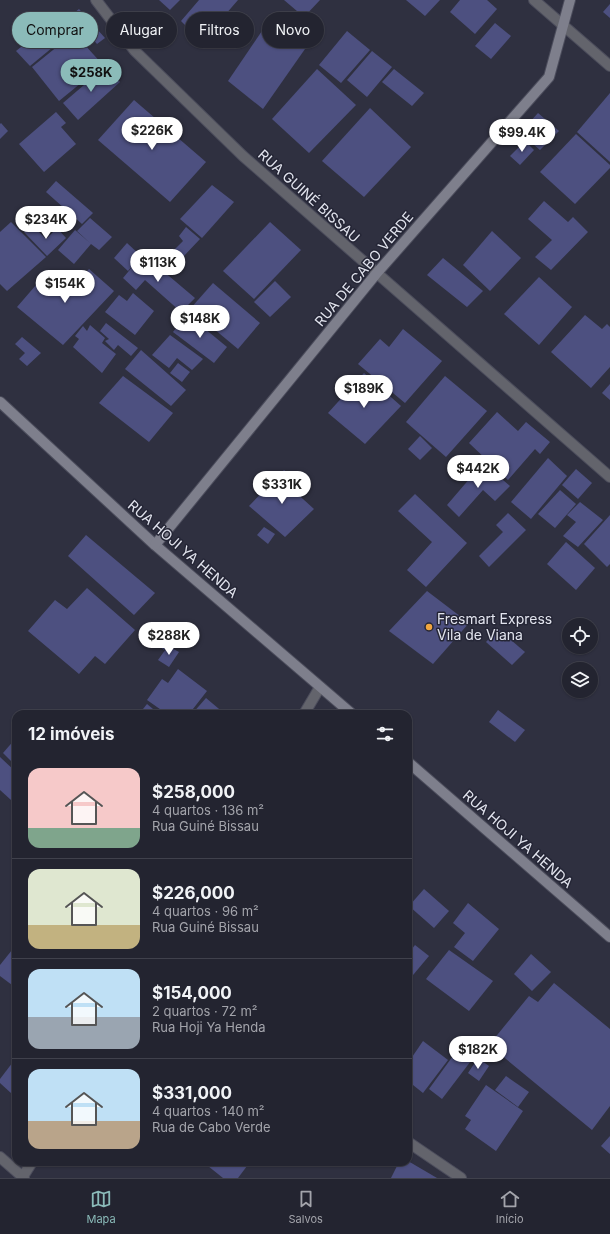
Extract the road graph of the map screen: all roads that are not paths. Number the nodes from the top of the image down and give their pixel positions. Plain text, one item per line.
1 (96, 0) edge
2 (534, 0) edge
3 (570, 0) edge
4 (563, 24) junction
5 (610, 66) edge
6 (376, 274) junction
7 (0, 402) edge
8 (610, 477) edge
9 (155, 545) junction
10 (320, 686) junction
11 (306, 710) edge
12 (347, 710) edge
13 (412, 765) edge
14 (610, 936) edge
15 (412, 1145) edge
16 (0, 1157) edge
17 (30, 1166) edge
18 (23, 1178) edge
19 (461, 1178) edge

1 - 6 street, RUA GUINÉ BISSAU
2 - 4 street
3 - 4 main road, RUA DE CABO VERDE
4 - 5 street
4 - 6 main road, RUA DE CABO VERDE
6 - 8 street, RUA GUINÉ BISSAU
6 - 9 main road, RUA DE CABO VERDE
7 - 9 main road, RUA HOJI YA HENDA
9 - 10 main road, RUA HOJI YA HENDA
10 - 11 street
10 - 12 main road, RUA HOJI YA HENDA
13 - 14 main road, RUA HOJI YA HENDA
15 - 19 street
16 - 18 street
17 - 18 street

